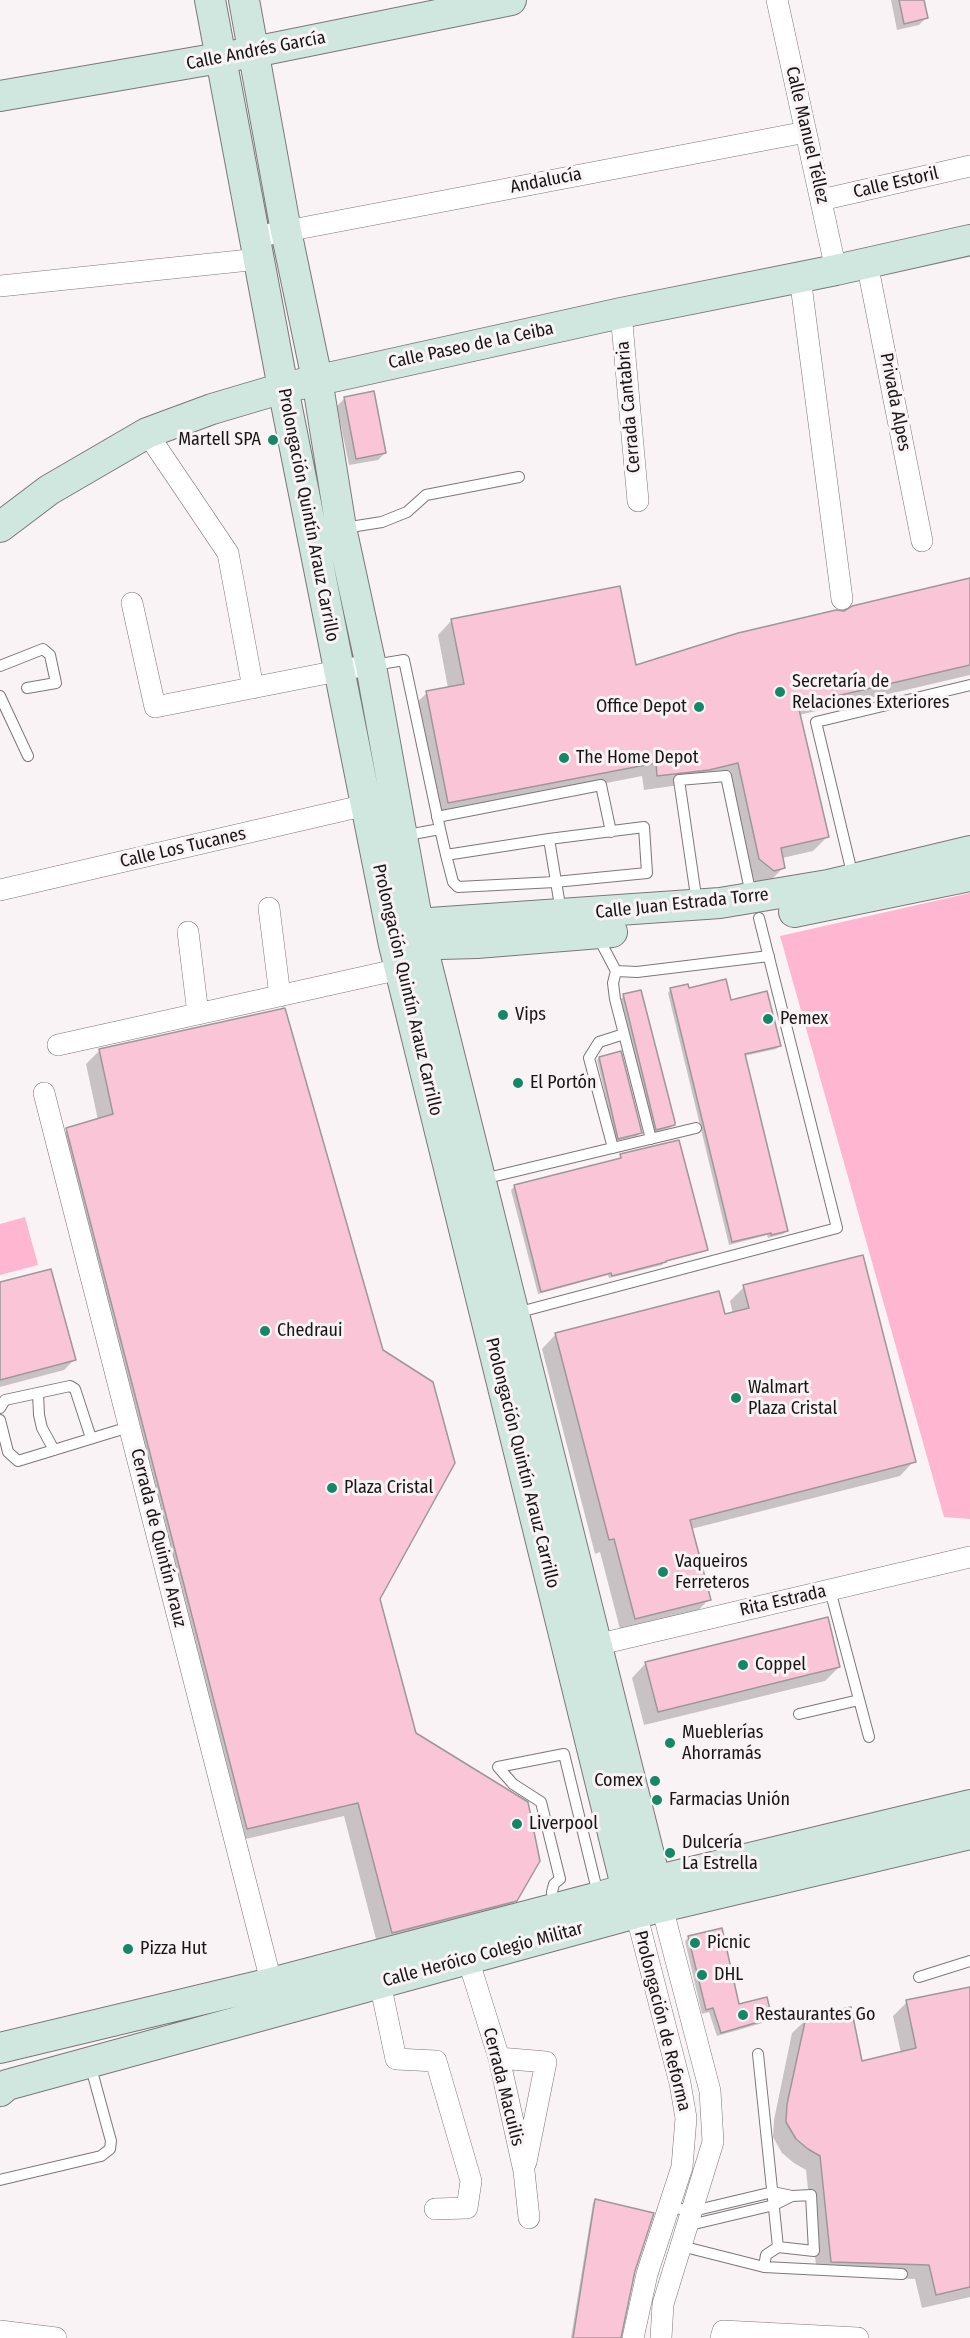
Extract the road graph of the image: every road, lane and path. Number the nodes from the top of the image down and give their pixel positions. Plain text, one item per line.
1 (210, 0) edge
2 (244, 0) edge
3 (511, 0) edge
4 (777, 0) edge
5 (254, 52) junction
6 (222, 58) junction
7 (0, 96) edge
8 (806, 132) junction
9 (970, 166) edge
10 (821, 200) junction
11 (286, 231) junction
12 (970, 240) edge
13 (257, 248) junction
14 (867, 263) junction
15 (836, 270) junction
16 (800, 277) junction
17 (0, 286) edge
18 (621, 313) junction
19 (317, 379) junction
20 (283, 388) junction
21 (147, 433) junction
22 (519, 477) dead end
23 (638, 501) dead end
24 (0, 527) edge
25 (341, 528) junction
26 (922, 541) dead end
27 (842, 599) dead end
28 (132, 603) dead end
29 (0, 666) edge
30 (371, 666) junction
31 (339, 671) junction
32 (970, 685) edge
33 (27, 688) dead end
34 (253, 688) junction
35 (0, 696) edge
36 (28, 756) dead end
37 (366, 805) junction
38 (437, 817) junction
39 (440, 830) junction
40 (610, 832) junction
41 (402, 836) junction
42 (549, 839) junction
43 (970, 851) edge
44 (446, 855) junction
45 (970, 876) edge
46 (555, 882) junction
47 (857, 889) junction
48 (0, 890) edge
49 (700, 897) junction
50 (750, 897) junction
51 (269, 908) dead end
52 (563, 926) junction
53 (188, 932) dead end
54 (597, 934) junction
55 (405, 942) junction
56 (769, 956) junction
57 (616, 971) junction
58 (280, 996) junction
59 (198, 1014) junction
60 (624, 1034) junction
61 (58, 1045) dead end
62 (44, 1093) dead end
63 (452, 1119) junction
64 (696, 1128) dead end
65 (651, 1139) junction
66 (613, 1148) junction
67 (481, 1179) junction
68 (501, 1318) junction
69 (38, 1393) junction
70 (0, 1408) edge
71 (0, 1420) edge
72 (129, 1427) junction
73 (91, 1438) junction
74 (54, 1450) junction
75 (970, 1557) edge
76 (830, 1590) junction
77 (569, 1593) junction
78 (596, 1645) junction
79 (860, 1700) junction
80 (799, 1714) dead end
81 (869, 1737) dead end
82 (970, 1805) edge
83 (970, 1834) edge
84 (636, 1898) junction
85 (555, 1909) junction
86 (468, 1959) junction
87 (970, 1961) edge
88 (919, 1977) dead end
89 (380, 1983) junction
90 (275, 1997) junction
91 (0, 2048) edge
92 (758, 2054) dead end
93 (499, 2058) junction
94 (90, 2062) junction
95 (2, 2085) edge
96 (524, 2171) junction
97 (0, 2180) edge
98 (773, 2192) junction
99 (792, 2196) junction
100 (774, 2205) junction
101 (435, 2209) dead end
102 (666, 2215) junction
103 (529, 2218) dead end
104 (690, 2218) junction
105 (681, 2246) junction
106 (778, 2247) junction
107 (764, 2267) junction
108 (902, 2274) dead end
109 (0, 2331) edge
110 (56, 2338) edge
111 (633, 2338) edge
112 (661, 2338) edge
113 (722, 2338) edge
114 (858, 2338) edge

1 - 6 street, Prolongación Quintín Arauz Carrillo
2 - 5 street, Prolongación Quintín Arauz Carrillo
3 - 5 street, Calle Andrés García
4 - 8 street, Calle Manuel Téllez
5 - 6 street, Calle Andrés García
5 - 11 street, Prolongación Quintín Arauz Carrillo
6 - 7 street, Calle Andrés García
6 - 13 street, Prolongación Quintín Arauz Carrillo
8 - 10 street, Calle Manuel Téllez
8 - 11 street, Andalucía
9 - 10 street, Calle Estoril
10 - 15 street, Calle Manuel Téllez
11 - 13 street, Andalucía
11 - 19 street, Prolongación Quintín Arauz Carrillo
12 - 14 street, Calle Paseo de la Ceiba
13 - 17 street, Andalucía
13 - 20 street, Prolongación Quintín Arauz Carrillo
14 - 15 street, Calle Paseo de la Ceiba
14 - 26 street, Privada Alpes
15 - 16 street, Calle Paseo de la Ceiba
16 - 18 street, Calle Paseo de la Ceiba
16 - 27 street
18 - 19 street, Calle Paseo de la Ceiba
18 - 23 street, Cerrada Cantabria
19 - 20 street, Calle Paseo de la Ceiba
19 - 25 street, Prolongación Quintín Arauz Carrillo
20 - 21 street, Calle Paseo de la Ceiba
20 - 31 street, Prolongación Quintín Arauz Carrillo
21 - 24 street, Calle Paseo de la Ceiba
21 - 34 street
22 - 25 lane
25 - 30 street, Prolongación Quintín Arauz Carrillo
28 - 34 street
29 - 33 lane
30 - 31 street
30 - 38 lane
30 - 41 street, Prolongación Quintín Arauz Carrillo
31 - 34 street
31 - 37 street, Prolongación Quintín Arauz Carrillo
32 - 47 lane
35 - 36 lane
37 - 48 street, Calle Los Tucanes
37 - 55 street, Prolongación Quintín Arauz Carrillo
38 - 39 lane
38 - 40 lane
39 - 41 lane
39 - 44 lane
40 - 42 lane
40 - 46 lane
41 - 55 street, Prolongación Quintín Arauz Carrillo
42 - 44 lane
42 - 46 lane
43 - 47 street, Calle Juan Estrada Torre
44 - 46 lane
45 - 47 street, Calle Juan Estrada Torre
46 - 52 lane
47 - 50 street, Calle Juan Estrada Torre
49 - 50 street, Calle Juan Estrada Torre
49 - 50 lane
49 - 52 street, Calle Juan Estrada Torre
50 - 54 street, Calle Juan Estrada Torre
50 - 56 lane
51 - 58 street
52 - 54 street, Calle Juan Estrada Torre
52 - 55 street, Calle Juan Estrada Torre
53 - 59 street
54 - 57 lane
55 - 58 street
55 - 63 street, Prolongación Quintín Arauz Carrillo
56 - 57 lane
56 - 68 lane
57 - 60 lane
58 - 59 street
59 - 61 street
60 - 65 lane
60 - 66 lane
62 - 72 street, Cerrada de Quintín Arauz
63 - 67 street, Prolongación Quintín Arauz Carrillo
63 - 68 street, Prolongación Quintín Arauz Carrillo
64 - 65 lane
65 - 66 lane
66 - 67 lane
67 - 68 street, Prolongación Quintín Arauz Carrillo
68 - 77 street, Prolongación Quintín Arauz Carrillo
69 - 70 lane
69 - 73 lane
69 - 74 lane
71 - 74 lane
72 - 73 lane
72 - 90 street, Cerrada de Quintín Arauz
73 - 74 lane
75 - 76 street, Rita Estrada
76 - 78 street, Rita Estrada
76 - 79 lane
77 - 78 street, Prolongación Quintín Arauz Carrillo
77 - 84 street, Prolongación Quintín Arauz Carrillo
78 - 84 street, Prolongación Quintín Arauz Carrillo
79 - 80 lane
79 - 81 lane
82 - 84 street, Calle Heróico Colegio Militar
83 - 84 street, Calle Heróico Colegio Militar
84 - 85 street, Calle Heróico Colegio Militar
84 - 85 lane
84 - 86 street, Calle Heróico Colegio Militar
84 - 102 street, Prolongación de Reforma
84 - 104 street, Prolongación de Reforma
85 - 90 street, Calle Heróico Colegio Militar
86 - 89 street, Calle Heróico Colegio Militar
86 - 93 street, Cerrada Macuilis
87 - 88 lane
89 - 90 street, Calle Heróico Colegio Militar
89 - 101 street
90 - 91 street, Calle Heróico Colegio Militar
90 - 94 street, Calle Heróico Colegio Militar
92 - 98 lane
93 - 96 street, Cerrada Macuilis
93 - 96 street
94 - 95 street, Calle Heróico Colegio Militar
94 - 97 lane
96 - 103 street, Cerrada Macuilis
98 - 99 lane
98 - 100 lane
98 - 104 lane
99 - 100 lane
99 - 106 lane
100 - 104 lane
100 - 106 lane
102 - 104 lane
102 - 104 lane
102 - 111 street, Prolongación de Reforma
104 - 105 street, Prolongación de Reforma
105 - 107 lane
105 - 112 street, Prolongación de Reforma
106 - 107 lane
107 - 108 lane
109 - 110 street
113 - 114 street

